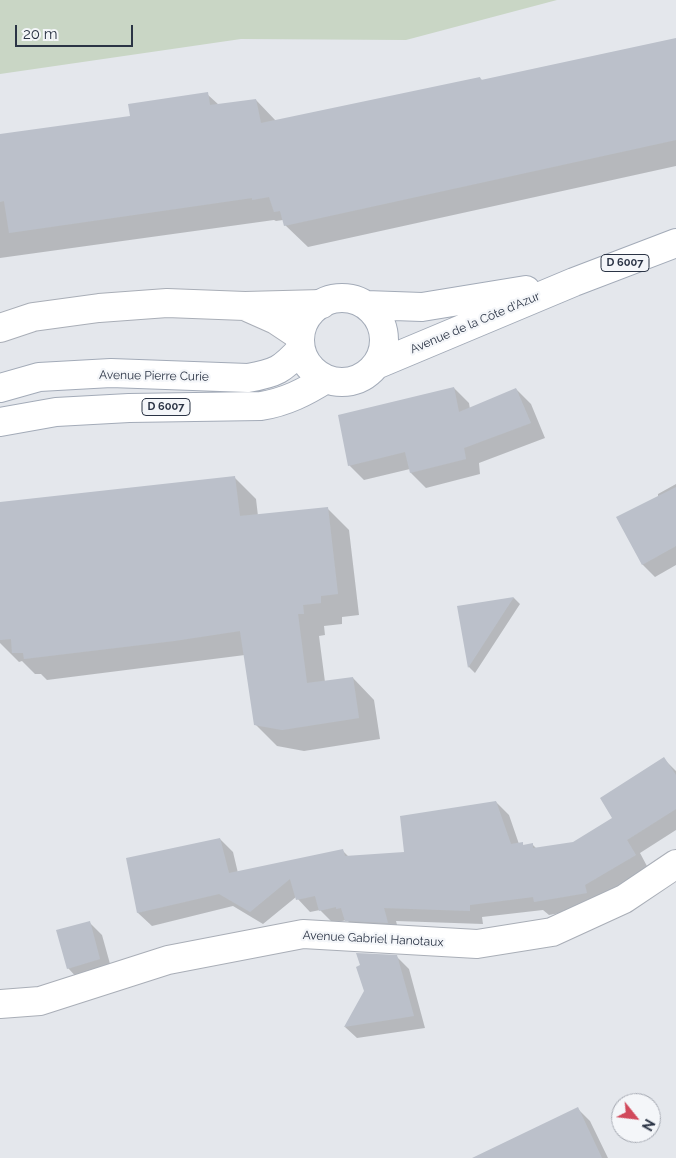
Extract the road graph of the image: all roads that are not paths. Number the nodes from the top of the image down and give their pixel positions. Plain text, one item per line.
1 (676, 243) edge
2 (574, 282) junction
3 (322, 304) junction
4 (366, 305) junction
5 (245, 306) junction
6 (0, 328) edge
7 (301, 343) junction
8 (376, 365) junction
9 (326, 379) junction
10 (0, 388) edge
11 (0, 422) edge
12 (676, 864) edge
13 (0, 1004) edge

1 - 2 main road, Avenue de la Côte d'Azur / D 6007
2 - 4 main road, Avenue de la Côte d'Azur / D 6007
2 - 8 main road, Avenue de la Côte d'Azur / D 6007
3 - 4 main road
3 - 5 main road
3 - 7 main road
4 - 8 main road
5 - 6 main road
5 - 7 main road
7 - 9 main road
7 - 10 main road, Avenue Pierre Curie
8 - 9 main road
9 - 11 main road, D 6007
12 - 13 main road, Avenue Gabriel Hanotaux

